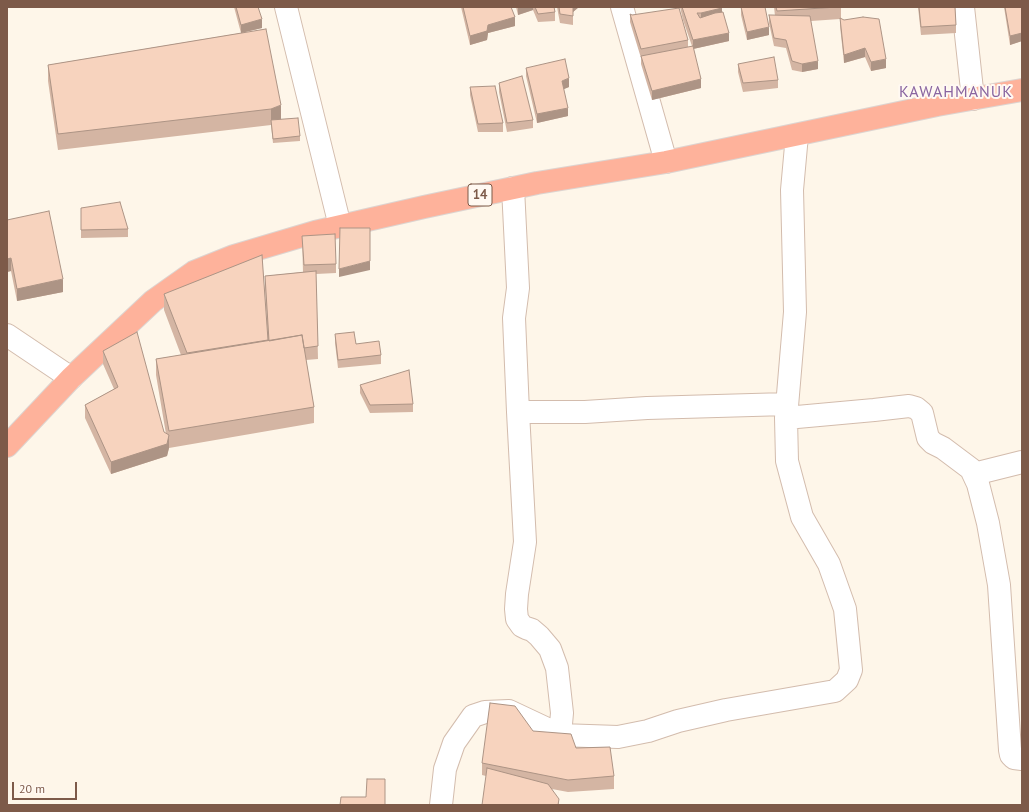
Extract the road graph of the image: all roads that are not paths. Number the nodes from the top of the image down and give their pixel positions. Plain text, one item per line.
1 (286, 7) edge
2 (622, 7) edge
3 (963, 7) edge
4 (1022, 90) edge
5 (973, 99) junction
6 (797, 135) junction
7 (666, 162) junction
8 (513, 188) junction
9 (340, 226) junction
10 (7, 335) edge
11 (71, 378) junction
12 (786, 411) junction
13 (518, 412) junction
14 (7, 446) edge
15 (1022, 462) edge
16 (974, 474) junction
17 (560, 736) junction
18 (1022, 760) edge
19 (441, 805) edge

1 - 9 street
2 - 7 street
3 - 5 street
4 - 5 highway, 14
5 - 6 highway, 14
6 - 7 highway, 14
6 - 12 street
7 - 8 highway, 14
8 - 9 highway, 14
8 - 13 street
9 - 11 highway, 14
10 - 11 street
11 - 14 highway, 14
12 - 13 street
12 - 16 street
12 - 17 street
13 - 17 street
15 - 16 street
16 - 18 street
17 - 19 street

